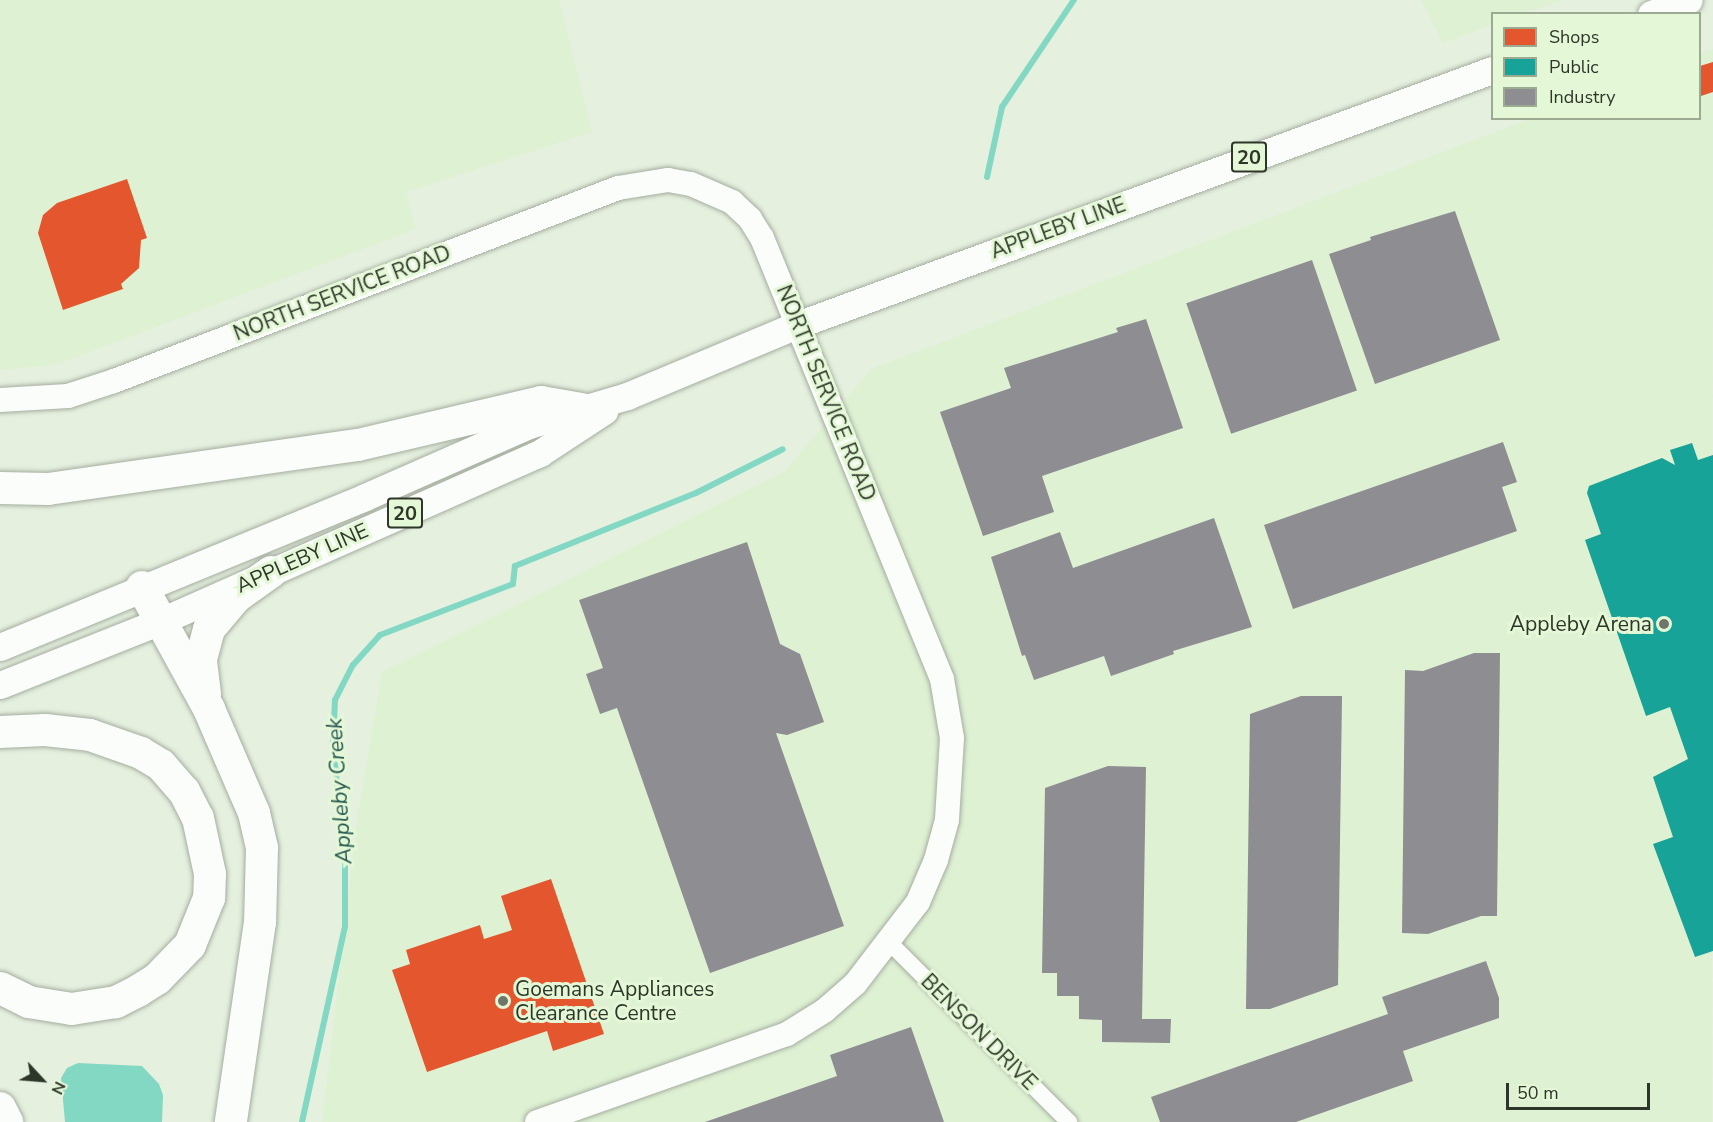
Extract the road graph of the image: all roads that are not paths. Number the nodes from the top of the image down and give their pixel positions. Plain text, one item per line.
1 (1689, 0) edge
2 (1656, 12) edge
3 (1491, 70) edge
4 (796, 325) junction
5 (627, 396) junction
6 (0, 400) edge
7 (581, 409) junction
8 (0, 488) edge
9 (271, 572) junction
10 (142, 586) junction
11 (161, 621) junction
12 (0, 647) edge
13 (0, 686) edge
14 (208, 710) junction
15 (0, 732) edge
16 (889, 942) junction
17 (0, 988) edge
18 (0, 1108) edge
19 (7, 1122) edge
20 (231, 1122) edge
21 (537, 1122) edge
22 (1069, 1122) edge

1 - 2 main road
3 - 4 main road, APPLEBY LINE / 20
4 - 5 main road, APPLEBY LINE / 20
4 - 6 street, NORTH SERVICE ROAD
4 - 16 street, NORTH SERVICE ROAD
5 - 7 main road, APPLEBY LINE / 20
5 - 9 main road, APPLEBY LINE / 20
7 - 8 highway
7 - 10 main road, APPLEBY LINE / 20
9 - 11 main road, APPLEBY LINE / 20
9 - 14 highway
10 - 11 highway
10 - 12 main road, APPLEBY LINE / 20
11 - 13 main road, APPLEBY LINE / 20
11 - 14 highway
14 - 20 highway
15 - 17 highway
16 - 21 street, NORTH SERVICE ROAD
16 - 22 street, BENSON DRIVE
18 - 19 highway

